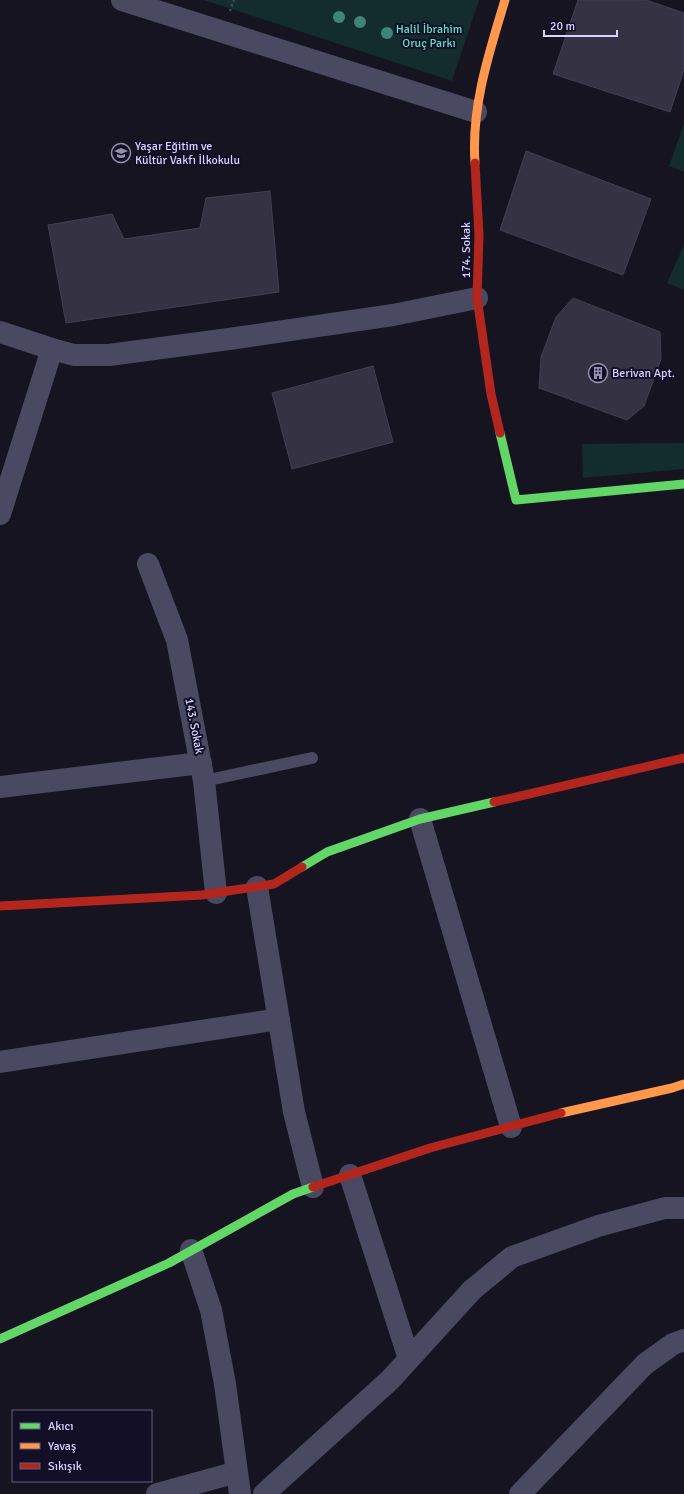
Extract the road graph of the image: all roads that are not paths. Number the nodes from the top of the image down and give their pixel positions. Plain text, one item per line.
1 (122, 0) edge
2 (505, 0) edge
3 (476, 112) junction
4 (477, 298) junction
5 (0, 332) edge
6 (52, 349) junction
7 (684, 484) edge
8 (0, 514) edge
9 (148, 564) dead end
10 (312, 758) dead end
11 (684, 758) edge
12 (203, 772) junction
13 (0, 788) edge
14 (420, 819) junction
15 (257, 887) junction
16 (216, 893) junction
17 (0, 906) edge
18 (278, 1019) junction
19 (0, 1062) edge
20 (684, 1084) edge
21 (511, 1127) junction
22 (350, 1175) junction
23 (313, 1187) junction
24 (684, 1208) edge
25 (190, 1250) junction
26 (0, 1339) edge
27 (684, 1340) edge
28 (409, 1359) junction
29 (237, 1472) junction
30 (157, 1494) edge
31 (240, 1494) edge
32 (264, 1494) edge
33 (520, 1494) edge

1 - 3 street
2 - 3 street, 174. Sokak
3 - 4 street, 174. Sokak
4 - 6 street
4 - 7 street, 174. Sokak
5 - 6 street
6 - 8 street
9 - 12 street, 143. Sokak
10 - 12 lane
11 - 14 street
12 - 13 street
12 - 16 street, 143. Sokak
14 - 15 street
14 - 21 street
15 - 16 street
15 - 18 street
16 - 17 street
18 - 19 street
18 - 23 street
20 - 21 street
21 - 22 street
22 - 23 street
22 - 28 street
23 - 25 street
24 - 28 street
25 - 26 street
25 - 29 street
27 - 33 street
28 - 32 street
29 - 30 street
29 - 31 street

